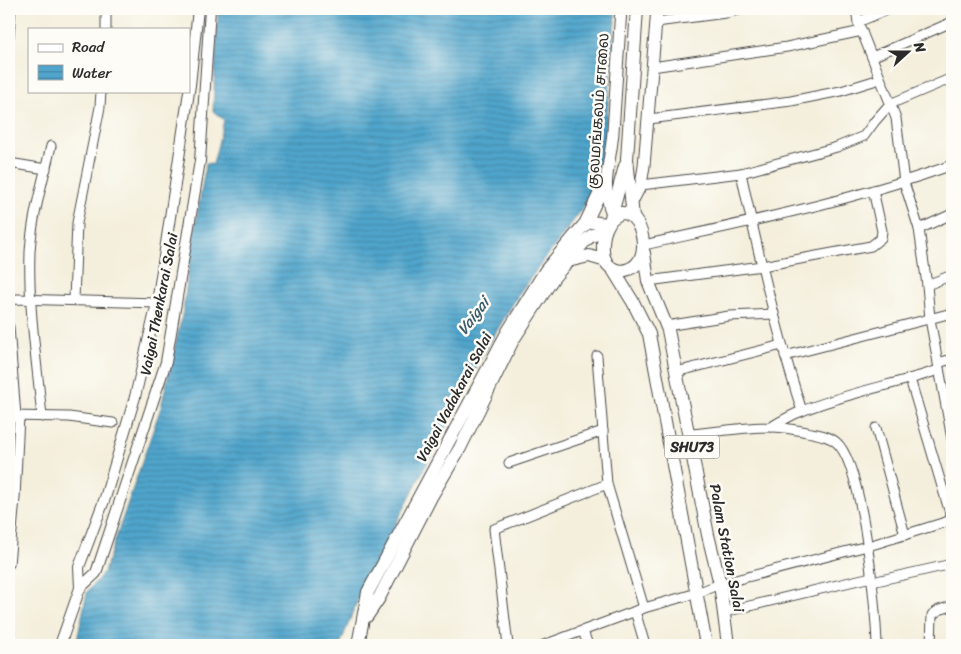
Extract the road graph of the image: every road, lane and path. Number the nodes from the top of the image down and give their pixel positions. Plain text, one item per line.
1 (12, 9) edge
2 (106, 9) edge
3 (198, 9) edge
4 (210, 9) edge
5 (621, 9) edge
6 (657, 9) edge
7 (744, 9) edge
8 (856, 9) edge
9 (889, 9) edge
10 (637, 12) edge
11 (656, 22) junction
12 (952, 22) edge
13 (860, 27) junction
14 (106, 28) edge
15 (9, 36) edge
16 (872, 58) junction
17 (652, 67) junction
18 (952, 78) edge
19 (880, 79) junction
20 (190, 85) edge
21 (101, 92) edge
22 (189, 92) edge
23 (890, 104) junction
24 (649, 118) junction
25 (51, 146) dead end
26 (627, 159) junction
27 (9, 163) edge
28 (952, 165) edge
29 (46, 169) junction
30 (741, 173) junction
31 (606, 180) junction
32 (904, 182) junction
33 (641, 185) junction
34 (873, 190) junction
35 (632, 202) junction
36 (952, 214) edge
37 (633, 217) junction
38 (751, 221) junction
39 (609, 223) junction
40 (585, 224) junction
41 (919, 229) junction
42 (644, 249) junction
43 (568, 261) junction
44 (609, 265) junction
45 (762, 266) junction
46 (952, 275) edge
47 (648, 281) junction
48 (928, 284) junction
49 (31, 300) junction
50 (74, 300) junction
51 (9, 301) edge
52 (157, 303) junction
53 (952, 313) edge
54 (774, 314) junction
55 (930, 319) junction
56 (666, 326) junction
57 (9, 328) edge
58 (782, 345) junction
59 (597, 356) dead end
60 (785, 356) junction
61 (952, 360) edge
62 (939, 367) junction
63 (676, 372) junction
64 (910, 379) junction
65 (802, 411) junction
66 (950, 412) edge
67 (15, 416) edge
68 (42, 417) junction
69 (113, 423) dead end
70 (771, 427) junction
71 (876, 428) dead end
72 (603, 431) junction
73 (689, 434) junction
74 (952, 439) edge
75 (508, 463) dead end
76 (608, 484) junction
77 (952, 520) edge
78 (905, 535) junction
79 (868, 546) junction
80 (9, 564) edge
81 (952, 564) edge
82 (872, 580) junction
83 (720, 584) junction
84 (80, 588) junction
85 (697, 593) junction
86 (952, 606) edge
87 (640, 609) junction
88 (724, 612) junction
89 (363, 625) junction
90 (583, 630) junction
91 (60, 645) edge
92 (358, 645) edge
93 (508, 645) edge
94 (547, 645) edge
95 (588, 645) edge
96 (645, 645) edge
97 (706, 645) edge
98 (728, 645) edge
99 (877, 645) edge
100 (931, 645) edge

1 - 15 street
2 - 14 street
3 - 20 street, Vaigai Thenkarai Salai
4 - 84 street, Vaigai Thenkarai Salai
5 - 31 main road, குலமங்கலம் சாலை
6 - 11 main road
7 - 11 street
8 - 13 street
9 - 13 street
10 - 26 main road, SHU73
11 - 17 main road
12 - 16 street
13 - 16 street
13 - 17 street
16 - 19 street
17 - 24 main road
18 - 23 street
19 - 23 street
19 - 24 street
21 - 50 street
22 - 52 street, Vaigai Thenkarai Salai
23 - 30 street
23 - 32 street
24 - 33 main road
25 - 29 street
26 - 35 main road, SHU73
26 - 39 main road, SHU73
27 - 29 street
28 - 32 street
29 - 49 street
30 - 33 street
30 - 38 street
31 - 39 main road, குலமங்கலம் சாலை
31 - 40 main road, Vaigai Vadakarai Salai
32 - 34 street
32 - 41 street
33 - 35 main road
34 - 38 street
34 - 45 street
35 - 37 main road, SHU73
36 - 41 street
37 - 39 main road
37 - 42 main road, SHU73
38 - 42 street
38 - 45 street
39 - 40 main road
39 - 43 main road, Vaigai Vadakarai Salai
39 - 44 main road, SHU73
40 - 89 main road, Vaigai Vadakarai Salai
41 - 48 street
42 - 44 main road
42 - 47 main road, Palam Station Salai / SHU73
43 - 44 main road
43 - 89 main road, Vaigai Vadakarai Salai
44 - 85 main road, SHU73
45 - 47 street
45 - 54 street
46 - 48 street
47 - 56 main road, Palam Station Salai / SHU73
48 - 55 street
49 - 50 street
49 - 51 street
49 - 68 street
50 - 52 street
52 - 84 street, Vaigai Thenkarai Salai
53 - 55 street
54 - 56 street
54 - 58 street
55 - 60 street
55 - 62 street
56 - 63 main road, Palam Station Salai / SHU73
57 - 67 street
58 - 60 street
58 - 63 street
59 - 72 street
60 - 65 street
61 - 62 street
62 - 64 street
62 - 66 street
63 - 73 main road, Palam Station Salai / SHU73
64 - 65 street
64 - 77 street
65 - 70 street
66 - 74 street
67 - 68 street
67 - 80 street
68 - 69 street
70 - 73 street
70 - 79 street
71 - 78 street
72 - 75 street
72 - 76 street
73 - 83 main road, Palam Station Salai / SHU73
76 - 87 street
76 - 93 street
77 - 78 street
78 - 79 street
79 - 82 street
79 - 83 street
81 - 82 street
82 - 88 street
82 - 99 street
83 - 85 street
83 - 88 main road, Palam Station Salai / SHU73
84 - 91 street, Vaigai Thenkarai Salai
85 - 87 street
85 - 97 main road, SHU73
86 - 100 street
87 - 90 street
87 - 96 street
88 - 98 main road, Palam Station Salai / SHU73
89 - 92 main road, Vaigai Vadakarai Salai
90 - 94 street
90 - 95 street

